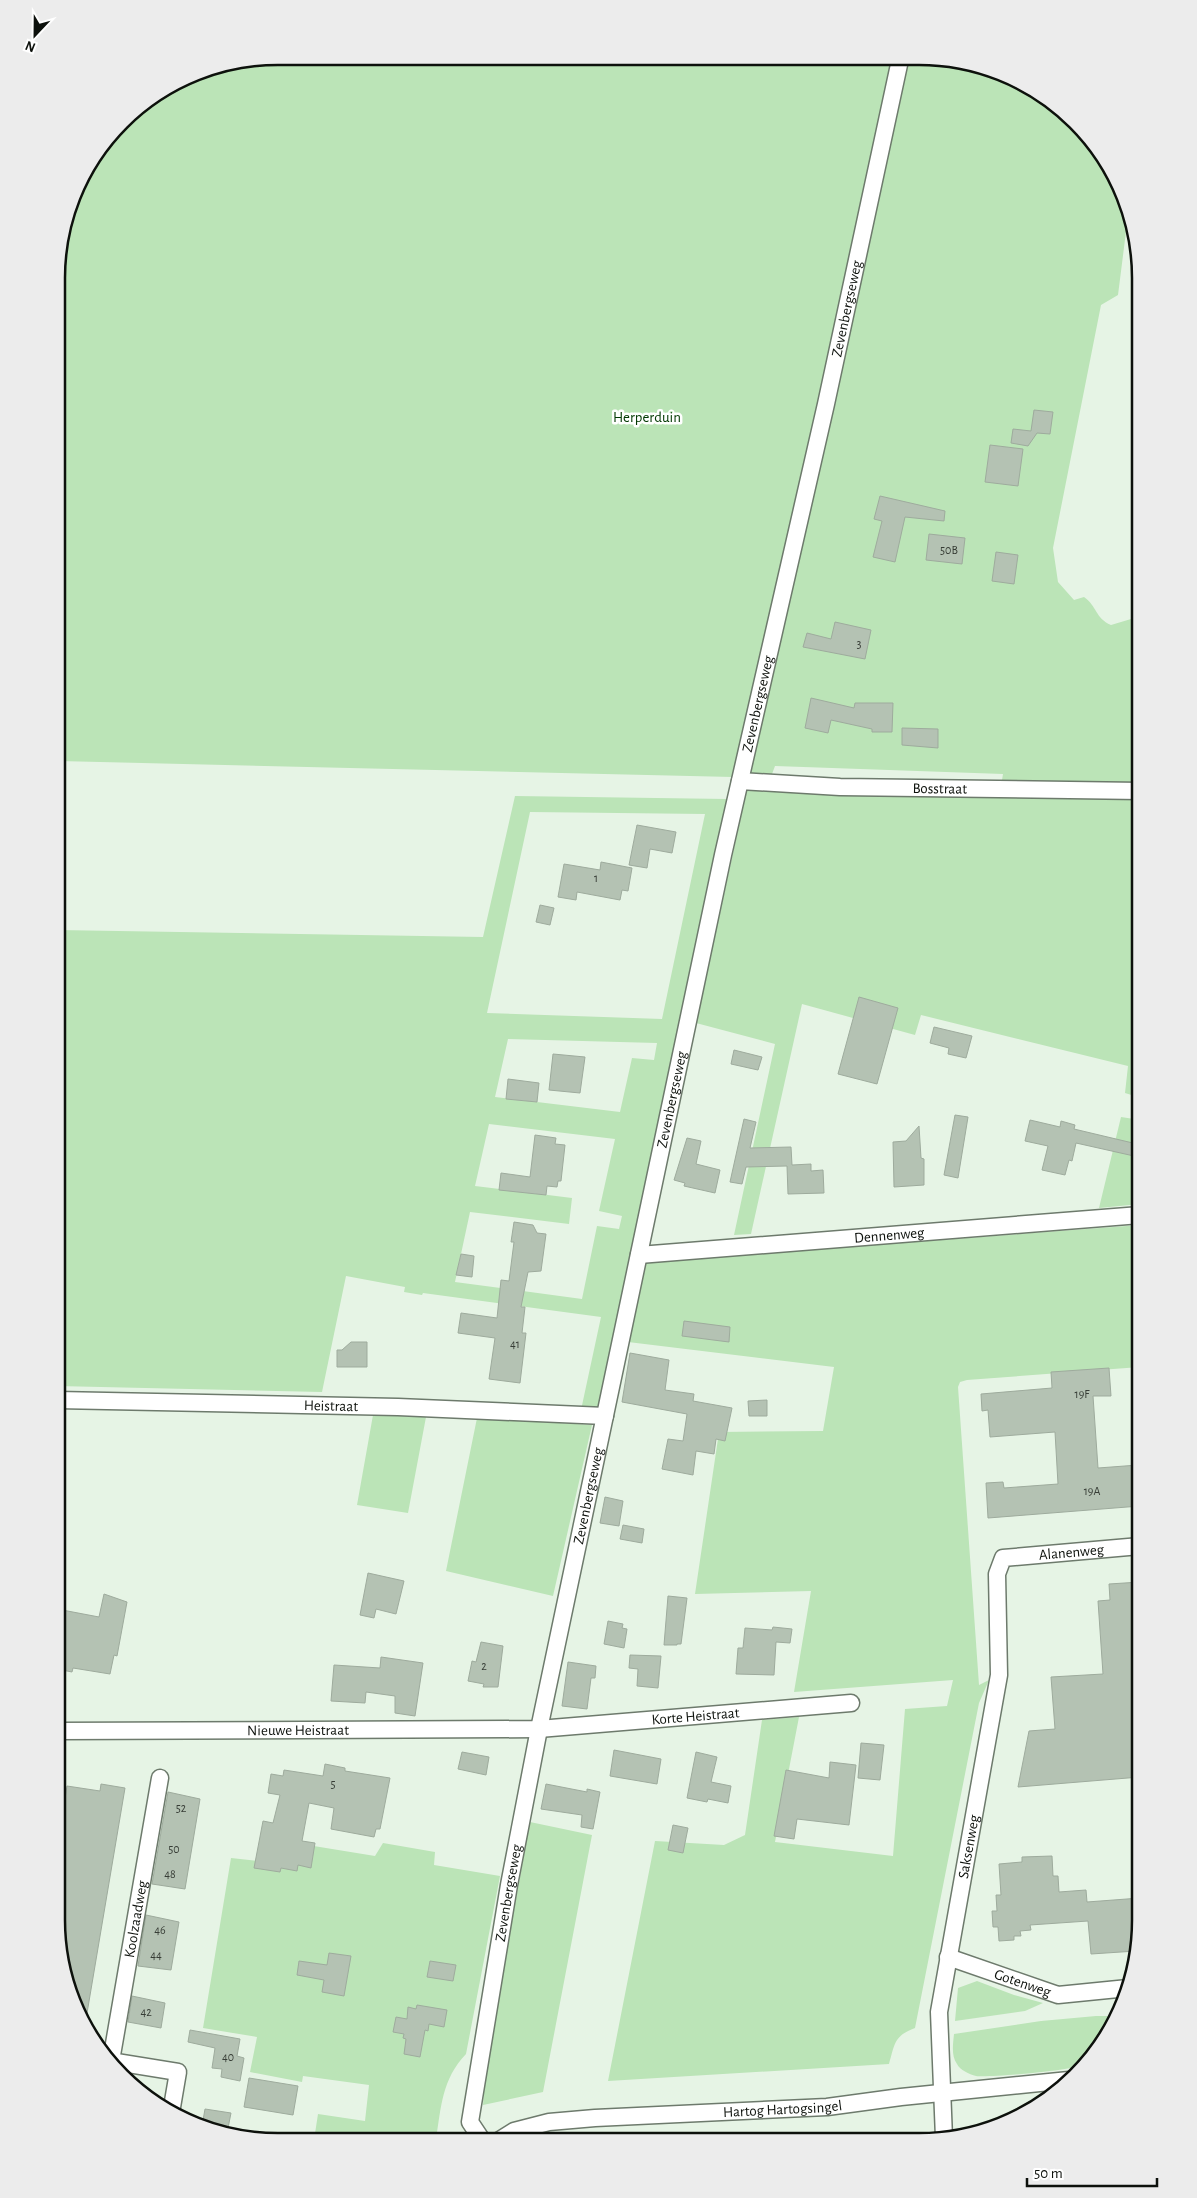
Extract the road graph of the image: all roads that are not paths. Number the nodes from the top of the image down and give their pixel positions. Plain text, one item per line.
1 (899, 65) edge
2 (740, 781) junction
3 (1132, 791) edge
4 (1132, 1216) edge
5 (639, 1255) junction
6 (65, 1400) edge
7 (605, 1416) junction
8 (1132, 1547) edge
9 (1003, 1558) joint
10 (851, 1703) dead end
11 (539, 1729) junction
12 (65, 1731) edge
13 (160, 1778) dead end
14 (948, 1957) junction
15 (1121, 1989) edge
16 (111, 2053) edge
17 (121, 2063) edge
18 (1058, 2081) edge
19 (941, 2094) junction
20 (172, 2104) edge
21 (944, 2131) edge
22 (477, 2133) edge
23 (510, 2133) edge

1 - 2 street, Zevenbergseweg
2 - 3 street, Bosstraat
2 - 5 street, Zevenbergseweg
4 - 5 street, Dennenweg
5 - 7 street, Zevenbergseweg
6 - 7 street, Heistraat
7 - 11 street, Zevenbergseweg
8 - 9 street, Alanenweg
9 - 14 street, Saksenweg
10 - 11 street, Korte Heistraat
11 - 12 street, Nieuwe Heistraat
11 - 22 street, Zevenbergseweg
13 - 16 street, Koolzaadweg
14 - 15 street, Gotenweg
14 - 19 street, Saksenweg
17 - 20 street, Koolzaadweg
18 - 19 street, Hartog Hartogsingel
19 - 21 street, Saksenweg
19 - 23 street, Hartog Hartogsingel

